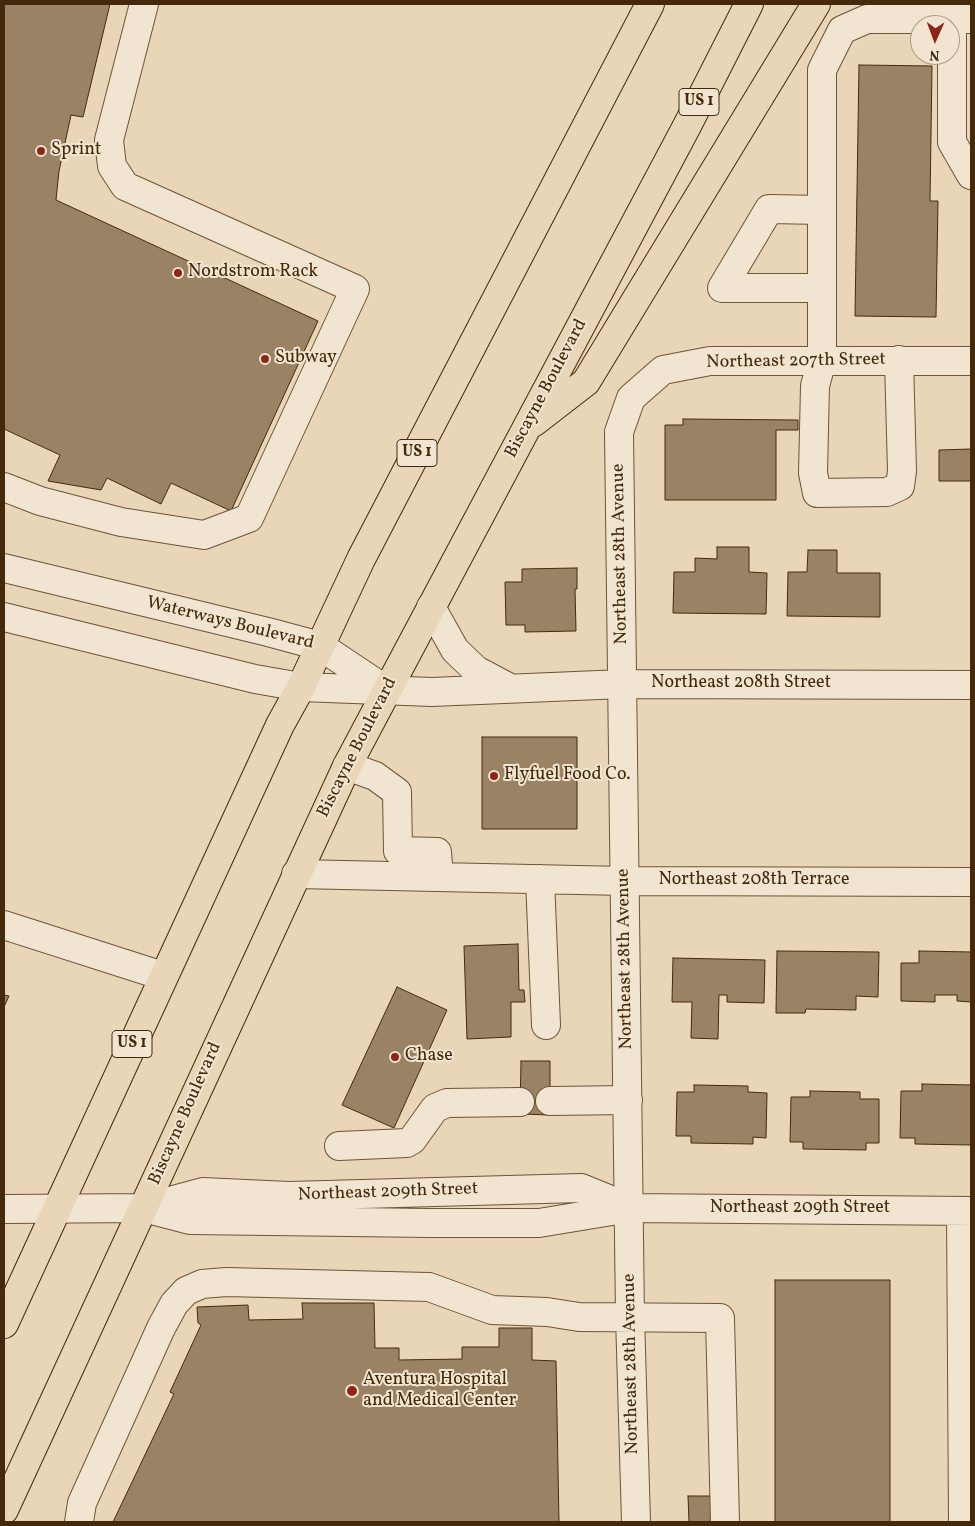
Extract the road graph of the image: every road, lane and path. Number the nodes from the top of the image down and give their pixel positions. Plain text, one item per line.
1 (144, 4) edge
2 (650, 4) edge
3 (750, 4) edge
4 (816, 4) edge
5 (962, 19) edge
6 (971, 175) edge
7 (822, 210) junction
8 (822, 288) junction
9 (822, 360) junction
10 (899, 360) junction
11 (971, 360) edge
12 (631, 398) joint
13 (526, 429) junction
14 (4, 487) edge
15 (4, 568) edge
16 (431, 607) junction
17 (4, 617) edge
18 (320, 646) junction
19 (623, 684) junction
20 (971, 685) edge
21 (301, 687) junction
22 (511, 688) junction
23 (386, 690) junction
24 (347, 766) junction
25 (296, 874) junction
26 (439, 877) junction
27 (540, 879) junction
28 (625, 881) junction
29 (971, 882) edge
30 (4, 925) edge
31 (163, 976) junction
32 (546, 1025) dead end
33 (628, 1100) junction
34 (550, 1101) dead end
35 (520, 1102) dead end
36 (339, 1146) dead end
37 (144, 1208) junction
38 (630, 1208) junction
39 (4, 1209) edge
40 (56, 1209) junction
41 (966, 1210) edge
42 (630, 1316) junction
43 (4, 1324) edge
44 (4, 1510) edge
45 (79, 1522) edge
46 (636, 1522) edge
47 (725, 1522) edge
48 (964, 1522) edge

1 - 14 street
2 - 18 main road, US 1
3 - 13 main road, Biscayne Boulevard / US 1
4 - 13 main road
5 - 6 street
5 - 7 street
7 - 8 street
7 - 8 street
8 - 9 street
9 - 10 street, Northeast 207th Street
9 - 10 street
9 - 12 street, Northeast 207th Street
10 - 11 street, Northeast 207th Street
12 - 19 street, Northeast 28th Avenue
13 - 16 main road, Biscayne Boulevard / US 1
15 - 18 street, Waterways Boulevard
16 - 22 street, Northeast 208th Street
16 - 23 main road, Biscayne Boulevard / US 1
17 - 21 street
18 - 21 main road, US 1
18 - 23 street, Waterways Boulevard
19 - 20 street, Northeast 208th Street
19 - 22 street, Northeast 208th Street
19 - 28 street, Northeast 28th Avenue
21 - 23 street
21 - 31 main road, US 1
22 - 23 street, Northeast 208th Street
23 - 24 main road, Biscayne Boulevard / US 1
24 - 25 main road, Biscayne Boulevard / US 1
24 - 26 street
25 - 26 street, Northeast 208th Terrace
25 - 37 main road, Biscayne Boulevard / US 1
26 - 27 street, Northeast 208th Terrace
27 - 28 street, Northeast 208th Terrace
27 - 32 street
28 - 29 street, Northeast 208th Terrace
28 - 33 street, Northeast 28th Avenue
30 - 31 street
31 - 40 main road, US 1
33 - 34 street
33 - 38 street, Northeast 28th Avenue
35 - 36 street
37 - 38 street, Northeast 209th Street
37 - 40 street, Northeast 209th Street
37 - 44 main road, Biscayne Boulevard / US 1
38 - 41 street, Northeast 209th Street
38 - 42 street, Northeast 28th Avenue
39 - 40 street, Northeast 209th Street
40 - 43 main road, US 1
41 - 48 street
42 - 45 street
42 - 46 street, Northeast 28th Avenue
42 - 47 street

